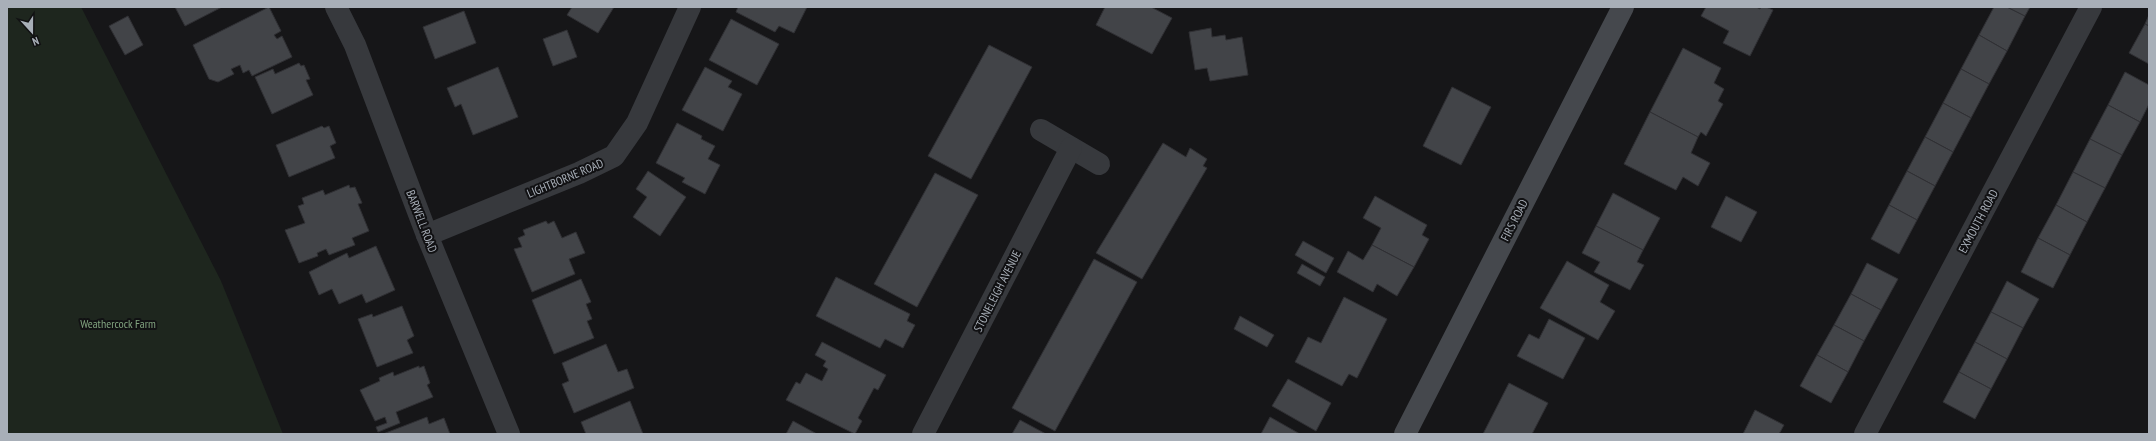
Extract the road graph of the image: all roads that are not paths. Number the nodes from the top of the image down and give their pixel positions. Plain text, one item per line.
1 (336, 7) edge
2 (690, 7) edge
3 (1623, 7) edge
4 (2091, 7) edge
5 (1040, 130) dead end
6 (1071, 148) junction
7 (1100, 164) dead end
8 (427, 235) junction
9 (509, 434) edge
10 (924, 434) edge
11 (1405, 434) edge
12 (1865, 434) edge

1 - 8 street, BARWELL ROAD
2 - 8 street, LIGHTBORNE ROAD
3 - 11 street, FIRS ROAD
4 - 12 street, EXMOUTH ROAD
5 - 6 street
6 - 7 street
6 - 10 street, STONELEIGH AVENUE
8 - 9 street, BARWELL ROAD

